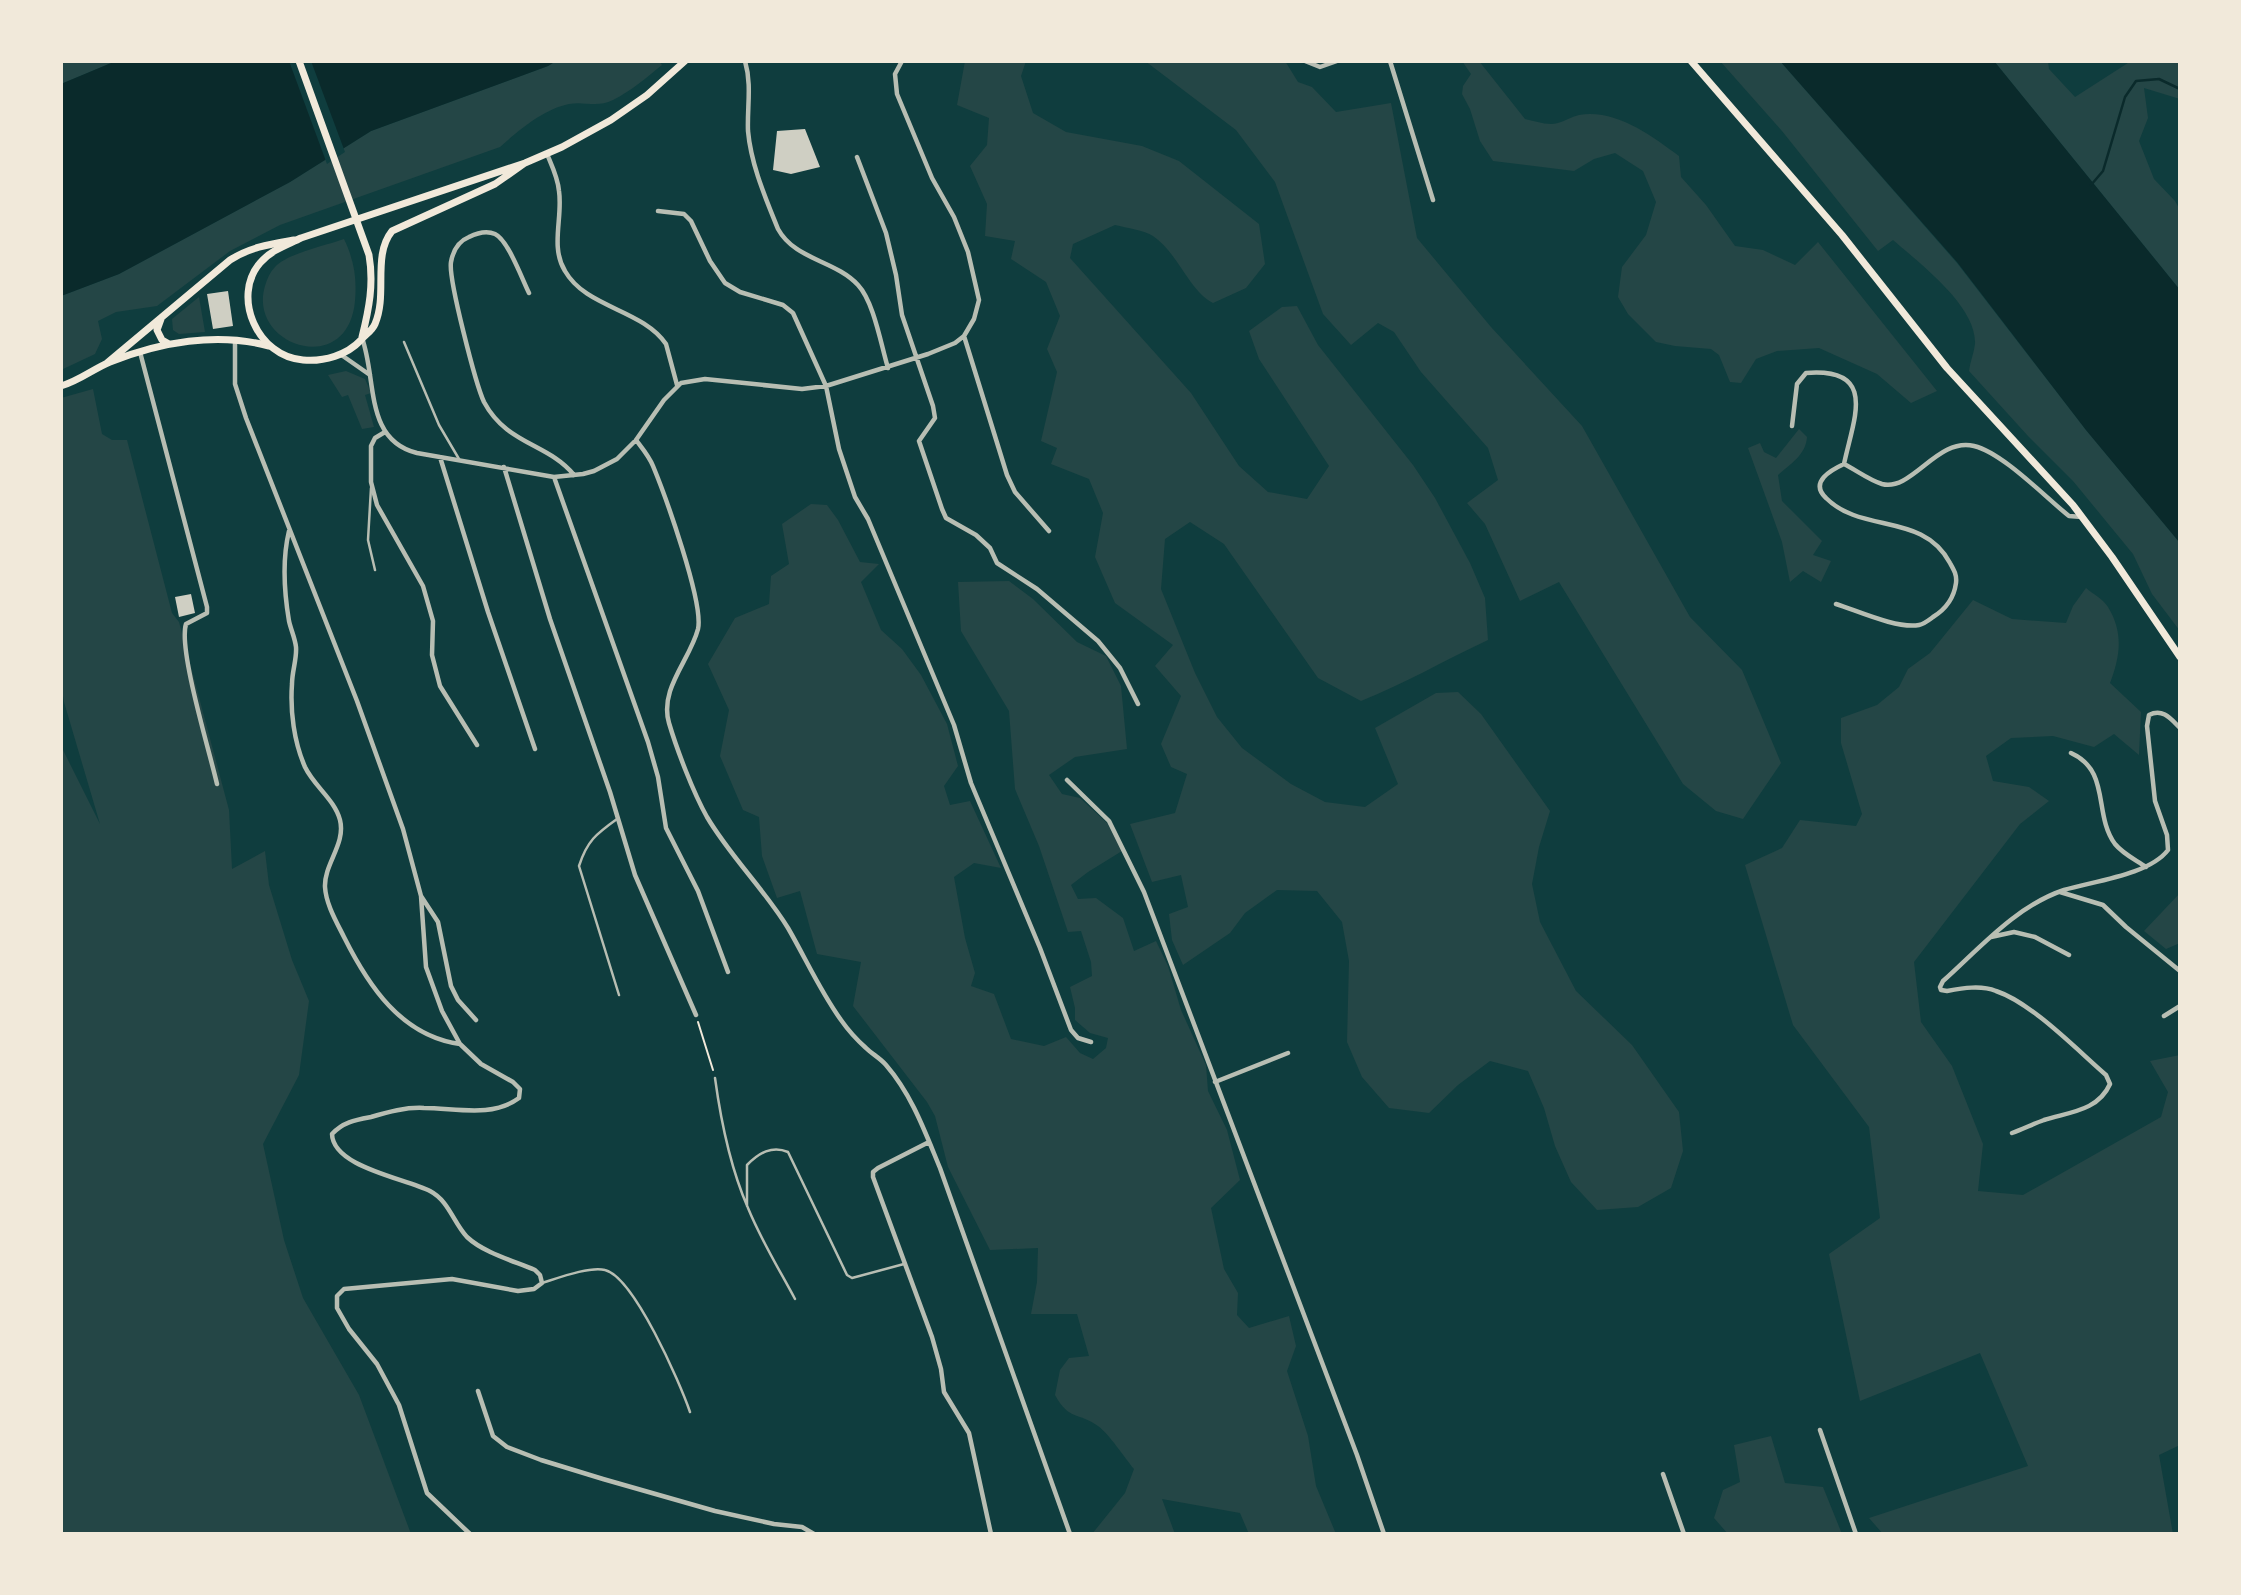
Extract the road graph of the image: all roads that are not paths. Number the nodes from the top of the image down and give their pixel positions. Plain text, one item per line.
1 (299, 61) edge
2 (685, 61) edge
3 (745, 61) edge
4 (902, 61) edge
5 (1305, 61) edge
6 (1336, 61) edge
7 (1391, 61) edge
8 (1691, 61) edge
9 (547, 154) junction
10 (858, 157) dead end
11 (525, 163) junction
12 (1433, 200) dead end
13 (657, 211) dead end
14 (301, 238) junction
15 (529, 293) dead end
16 (164, 314) junction
17 (964, 337) junction
18 (362, 338) junction
19 (235, 341) junction
20 (404, 341) dead end
21 (169, 344) junction
22 (269, 345) junction
23 (139, 351) junction
24 (340, 354) junction
25 (916, 358) junction
26 (107, 363) junction
27 (888, 368) junction
28 (370, 375) junction
29 (677, 385) junction
30 (61, 386) edge
31 (826, 387) junction
32 (1791, 426) dead end
33 (385, 432) junction
34 (636, 440) junction
35 (440, 457) junction
36 (460, 460) junction
37 (1844, 464) junction
38 (504, 467) junction
39 (575, 475) junction
40 (554, 477) junction
41 (371, 482) junction
42 (2082, 516) junction
43 (289, 531) junction
44 (1049, 531) dead end
45 (375, 570) dead end
46 (1836, 604) dead end
47 (2180, 657) edge
48 (1138, 704) dead end
49 (2180, 728) edge
50 (477, 746) dead end
51 (536, 749) dead end
52 (2071, 753) dead end
53 (1067, 780) dead end
54 (217, 784) dead end
55 (617, 819) junction
56 (2146, 867) junction
57 (2060, 892) junction
58 (421, 895) junction
59 (1990, 937) junction
60 (2069, 955) dead end
61 (2180, 971) edge
62 (728, 972) dead end
63 (620, 995) dead end
64 (2180, 1006) edge
65 (696, 1015) road end
66 (2164, 1016) dead end
67 (476, 1020) dead end
68 (1091, 1042) dead end
69 (460, 1044) junction
70 (1288, 1053) dead end
71 (715, 1078) road end
72 (1215, 1082) junction
73 (2012, 1133) dead end
74 (929, 1142) junction
75 (747, 1206) junction
76 (904, 1264) junction
77 (542, 1283) junction
78 (794, 1299) dead end
79 (478, 1391) dead end
80 (690, 1412) dead end
81 (1820, 1430) dead end
82 (1663, 1474) dead end
83 (470, 1534) edge
84 (814, 1534) edge
85 (991, 1534) edge
86 (1070, 1534) edge
87 (1384, 1534) edge
88 (1684, 1534) edge
89 (1856, 1534) edge

1 - 18 main road
2 - 9 main road
3 - 27 street
4 - 17 street
5 - 6 street
7 - 12 street
8 - 42 main road
9 - 11 main road
9 - 29 street
10 - 25 street
11 - 14 main road
11 - 18 main road
13 - 31 street
14 - 16 main road
14 - 22 main road
15 - 39 street
16 - 21 main road
16 - 26 main road
17 - 25 street
17 - 44 street
18 - 24 main road
18 - 28 street
19 - 21 main road
19 - 22 main road
19 - 43 street
20 - 36 lane
21 - 23 main road
22 - 24 main road
23 - 26 main road
23 - 54 street
24 - 28 street
25 - 27 street
25 - 48 street
26 - 30 main road
27 - 31 street
28 - 33 street
29 - 31 street
29 - 34 street
31 - 68 street
32 - 37 street
33 - 35 street
33 - 41 street
34 - 39 street
34 - 74 street
35 - 36 street
35 - 51 street
36 - 38 street
37 - 42 street
37 - 46 street
38 - 40 street
38 - 55 street
39 - 40 street
40 - 62 street
41 - 45 lane
41 - 50 street
42 - 47 main road
43 - 58 street
43 - 69 street
49 - 56 street
52 - 56 street
53 - 72 street
55 - 63 lane
55 - 65 street
56 - 57 street
57 - 59 street
57 - 61 street
58 - 67 street
58 - 69 street
59 - 60 street
59 - 73 street
64 - 66 street
69 - 77 street
70 - 72 street
71 - 75 lane
72 - 87 street
74 - 76 street
74 - 86 street
75 - 76 lane
75 - 78 lane
76 - 85 street
77 - 80 lane
77 - 83 street
79 - 84 street
81 - 89 street
82 - 88 street

